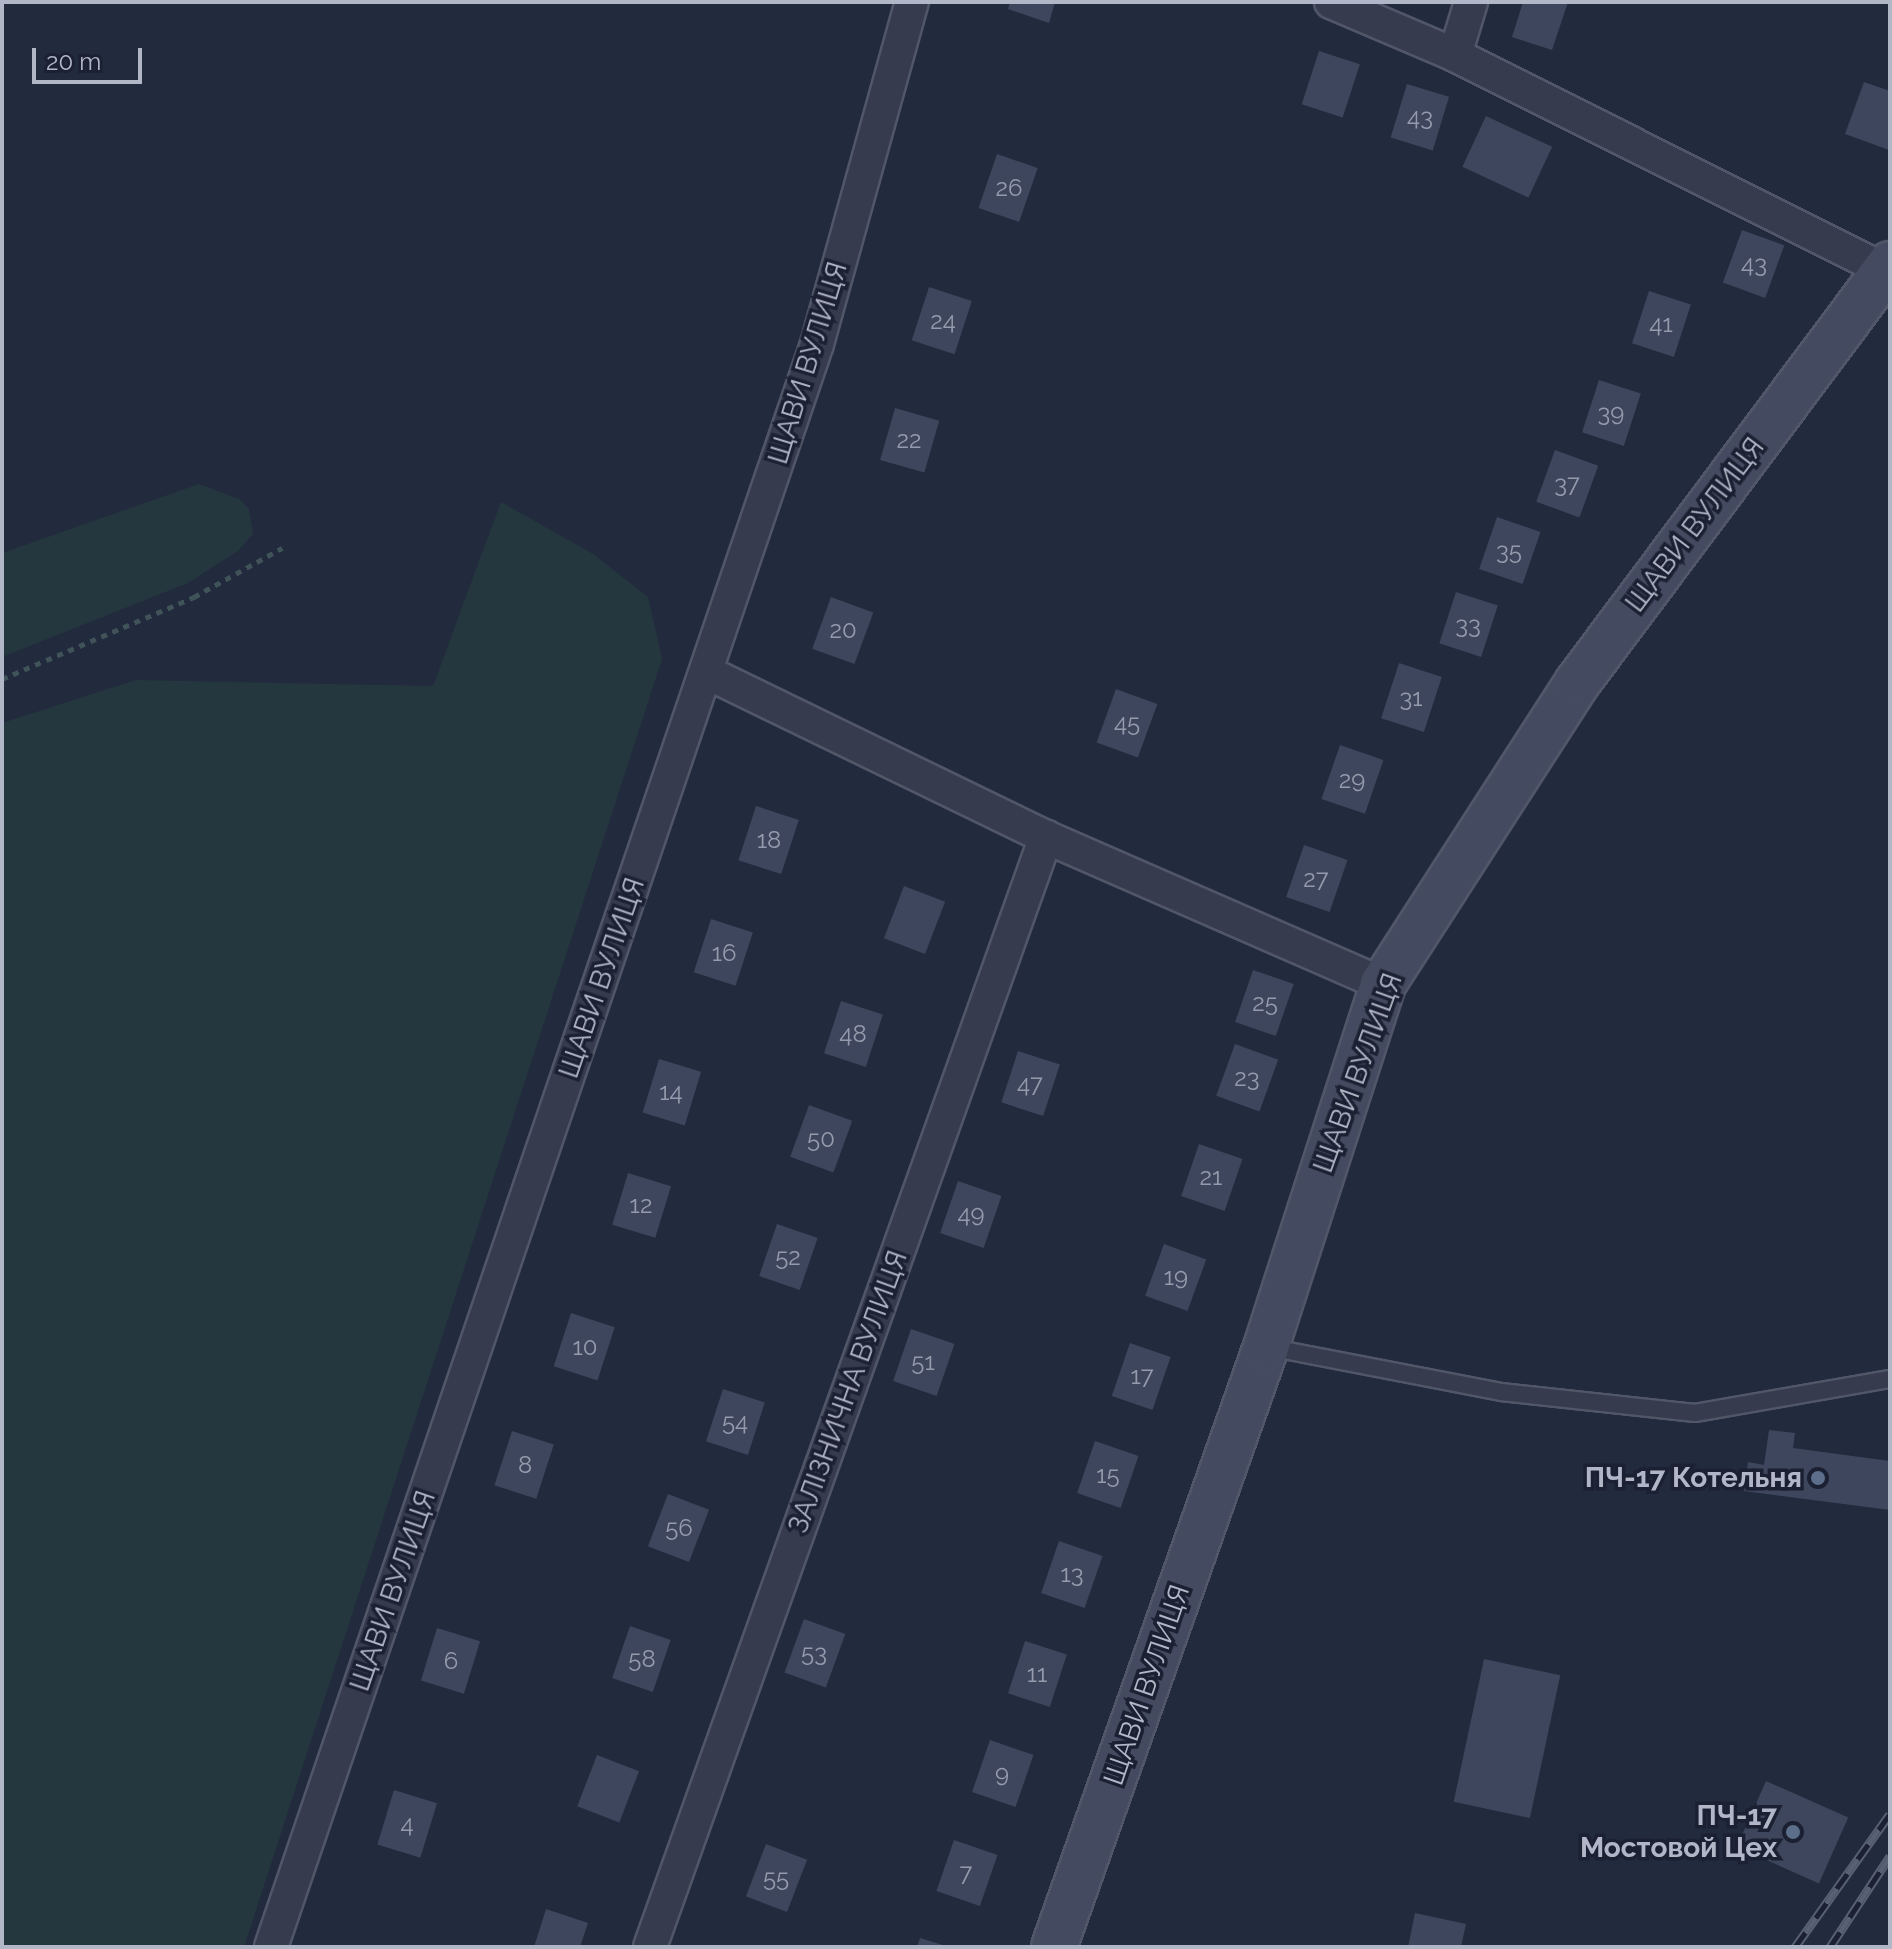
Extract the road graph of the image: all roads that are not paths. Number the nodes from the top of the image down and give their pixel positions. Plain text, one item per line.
1 (912, 2) edge
2 (1331, 2) edge
3 (1471, 2) edge
4 (1455, 55) junction
5 (1888, 267) edge
6 (706, 672) junction
7 (1046, 837) junction
8 (1383, 984) junction
9 (1266, 1347) junction
10 (1890, 1379) edge
11 (271, 1947) edge
12 (650, 1947) edge
13 (1054, 1947) edge

1 - 6 street, ЩАВИ ВУЛИЦЯ
2 - 4 street
3 - 4 street
4 - 5 street
5 - 8 main road, ЩАВИ ВУЛИЦЯ
6 - 7 street
6 - 11 street, ЩАВИ ВУЛИЦЯ
7 - 8 street
7 - 12 street, ЗАЛІЗНИЧНА ВУЛИЦЯ
8 - 9 main road, ЩАВИ ВУЛИЦЯ
9 - 10 lane
9 - 13 main road, ЩАВИ ВУЛИЦЯ

